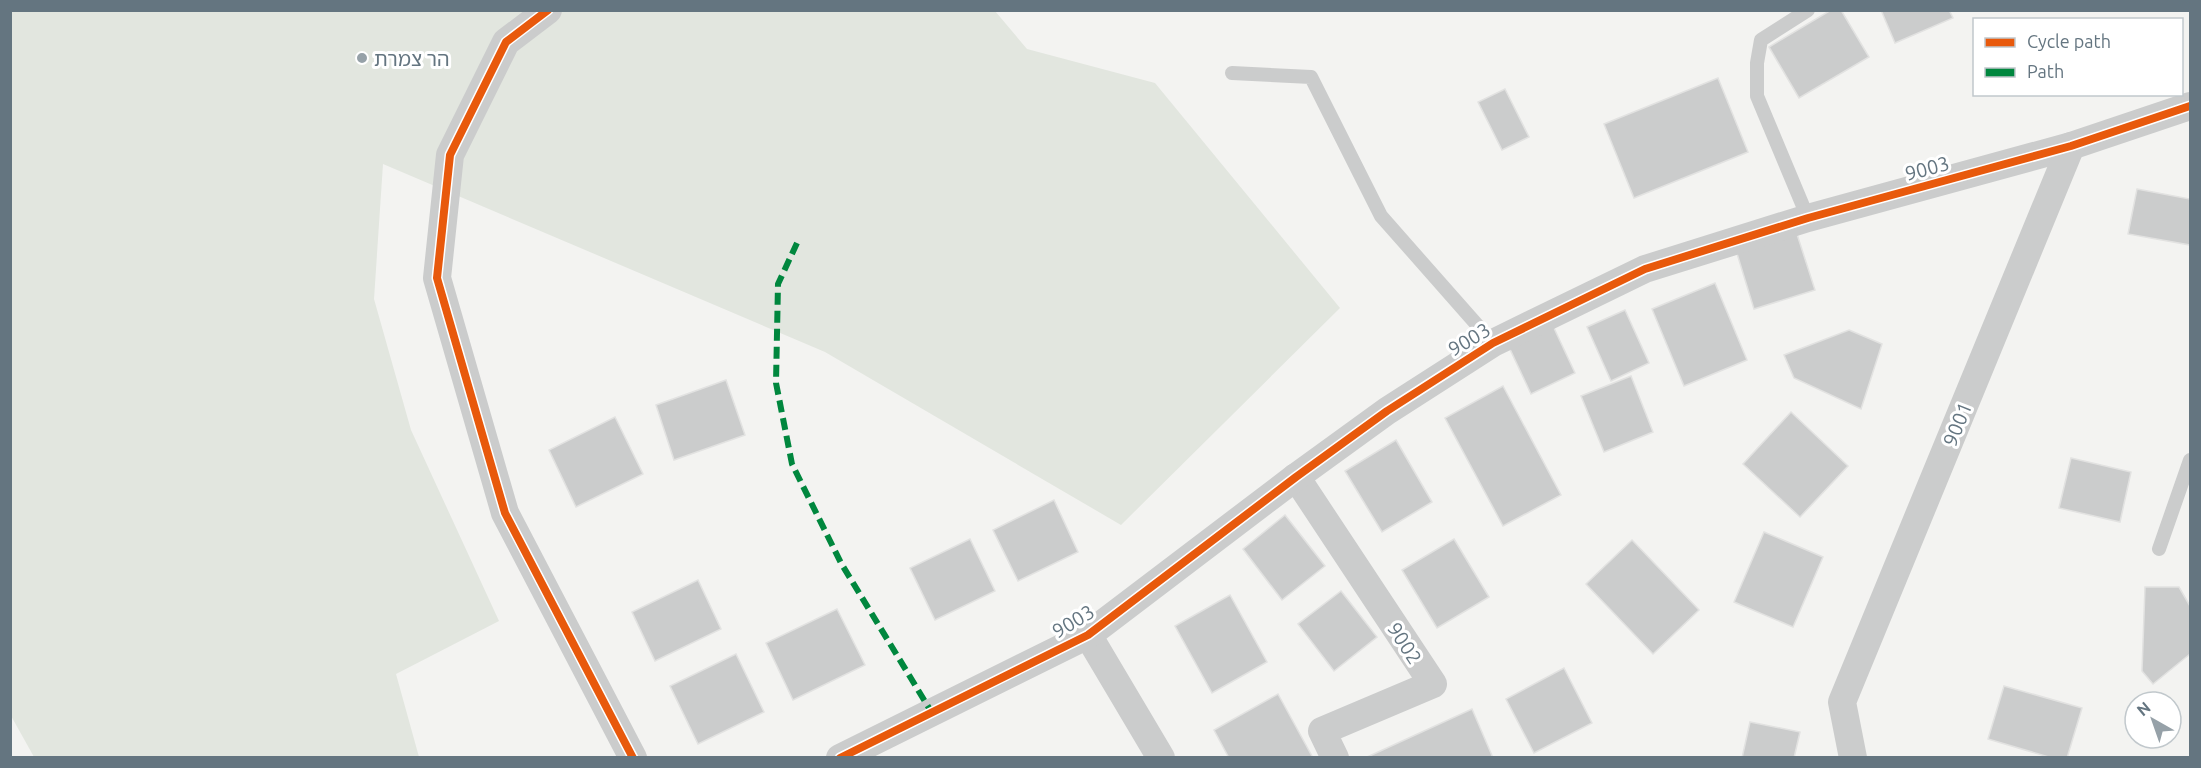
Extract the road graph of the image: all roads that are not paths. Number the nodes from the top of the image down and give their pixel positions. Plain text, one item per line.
1 (548, 10) edge
2 (1808, 10) edge
3 (1233, 73) dead end
4 (2190, 106) edge
5 (2071, 146) junction
6 (1808, 218) junction
7 (1493, 343) junction
8 (2190, 460) edge
9 (1296, 477) junction
10 (2159, 549) dead end
11 (1088, 635) junction
12 (633, 758) edge
13 (840, 758) edge
14 (1161, 758) edge
15 (1335, 758) edge
16 (1853, 758) edge

1 - 12 street
2 - 6 lane
3 - 7 lane
4 - 5 street, 9003
5 - 6 street, 9003
5 - 16 street, 9001
6 - 7 street, 9003
7 - 9 street, 9003
8 - 10 lane
9 - 11 street, 9003
9 - 15 street, 9002
11 - 13 street, 9003
11 - 14 street, 9003

